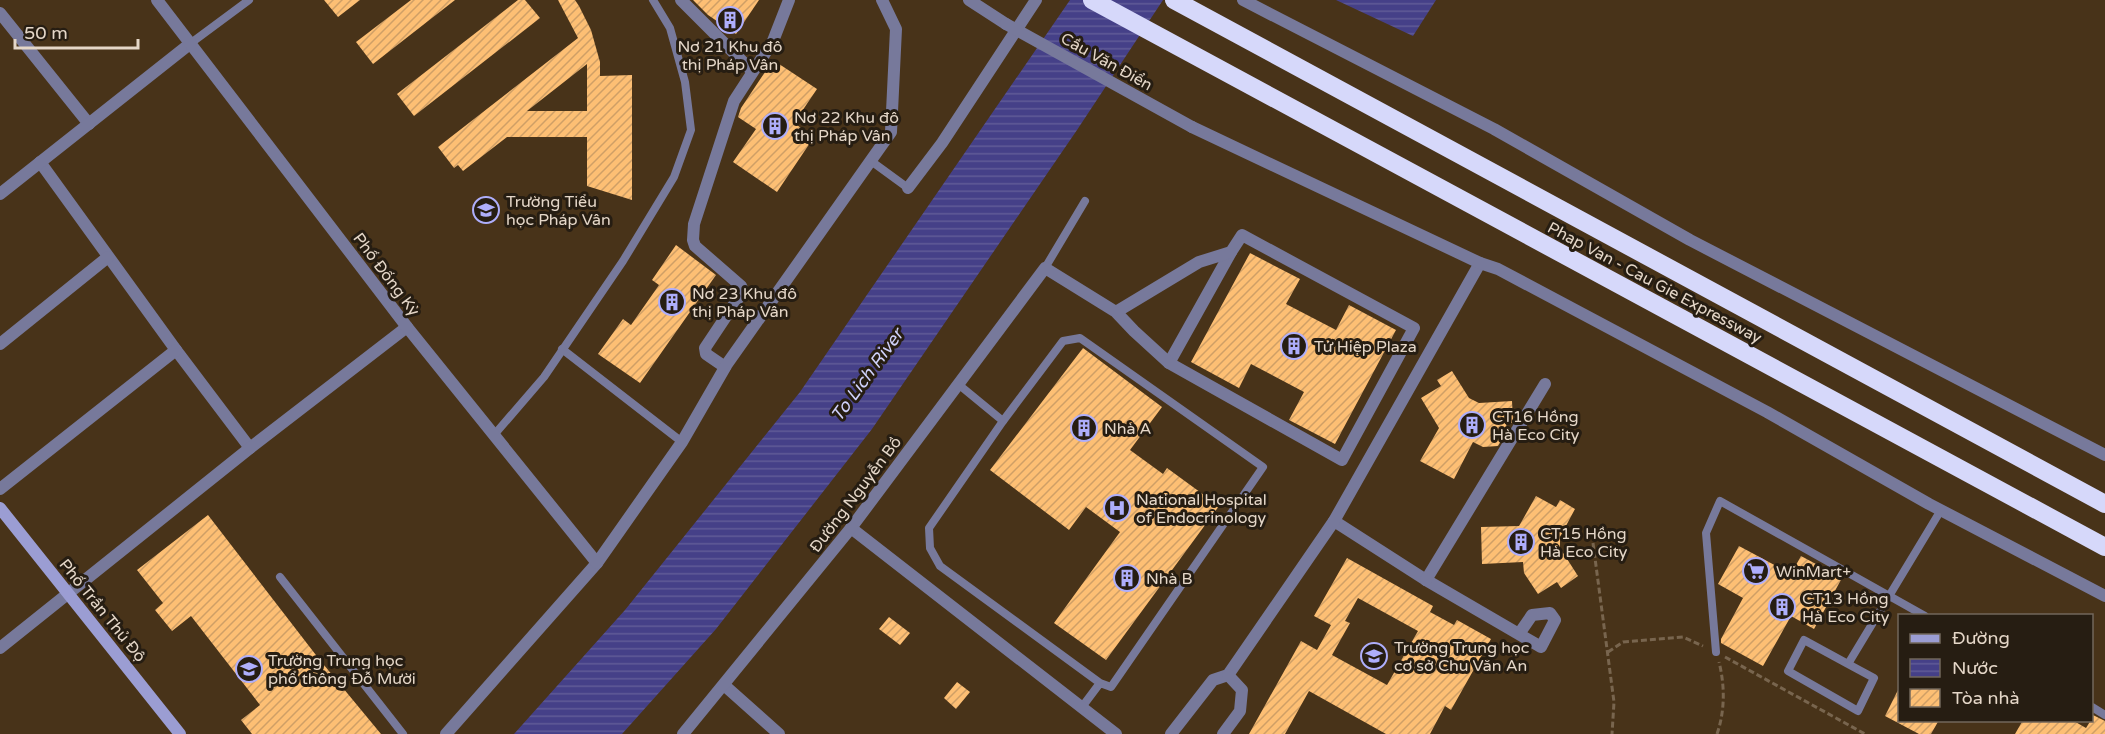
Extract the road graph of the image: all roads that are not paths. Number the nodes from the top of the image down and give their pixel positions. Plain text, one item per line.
1 (158, 0) edge
2 (249, 0) edge
3 (654, 0) edge
4 (681, 0) edge
5 (789, 0) edge
6 (882, 0) edge
7 (969, 0) edge
8 (1036, 0) edge
9 (1092, 0) edge
10 (1174, 0) edge
11 (1243, 0) edge
12 (0, 13) edge
13 (191, 43) junction
14 (752, 71) junction
15 (88, 124) junction
16 (871, 161) junction
17 (40, 162) junction
18 (908, 188) joint
19 (0, 194) edge
20 (1085, 201) dead end
21 (1231, 252) junction
22 (108, 257) junction
23 (1480, 263) junction
24 (1045, 268) junction
25 (1116, 312) junction
26 (406, 327) junction
27 (0, 344) edge
28 (562, 349) junction
29 (176, 350) junction
30 (1169, 363) junction
31 (725, 367) junction
32 (958, 384) junction
33 (1545, 384) dead end
34 (1003, 421) junction
35 (495, 435) junction
36 (682, 442) junction
37 (250, 448) junction
38 (2105, 455) edge
39 (0, 489) edge
40 (2105, 504) edge
41 (0, 508) edge
42 (1941, 510) junction
43 (1334, 521) junction
44 (851, 528) junction
45 (2105, 547) edge
46 (597, 563) junction
47 (280, 577) dead end
48 (1426, 580) junction
49 (68, 593) junction
50 (1889, 596) junction
51 (2105, 596) edge
52 (1923, 614) edge
53 (1519, 634) dead end
54 (0, 648) edge
55 (1716, 652) road end
56 (1848, 664) junction
57 (1228, 675) junction
58 (1100, 683) junction
59 (724, 686) junction
60 (1082, 708) junction
61 (180, 734) edge
62 (403, 734) edge
63 (446, 734) edge
64 (683, 734) edge
65 (779, 734) edge
66 (1116, 734) edge
67 (1172, 734) edge
68 (1223, 734) edge

1 - 13 street, Phố Đống Kỳ
2 - 13 lane
3 - 28 lane
4 - 14 street
5 - 14 street
6 - 16 street
7 - 23 street, Cầu Văn Điển, bridge
8 - 18 street
9 - 45 highway, Phap Van - Cau Gie Expressway
10 - 40 highway, Phap Van - Cau Gie Expressway
11 - 38 street
12 - 15 street
13 - 15 street
13 - 26 street, Phố Đống Kỳ
14 - 31 street
15 - 17 street
16 - 18 lane
16 - 31 street
17 - 19 street
17 - 22 street
20 - 24 lane
21 - 25 street
21 - 30 street
21 - 30 street
22 - 27 street
22 - 29 street
23 - 42 street, Cầu Văn Điển
23 - 43 street
24 - 25 street
24 - 32 street, Đường Nguyễn Bồ
25 - 30 street
26 - 35 street, Phố Đống Kỳ
26 - 37 street
28 - 35 lane
28 - 36 lane
29 - 37 street
29 - 39 street
31 - 36 street
32 - 34 lane
32 - 44 street, Đường Nguyễn Bồ
33 - 48 street
34 - 58 lane
34 - 58 lane
35 - 46 street, Phố Đống Kỳ
36 - 46 street
37 - 49 street
41 - 49 main road, Phố Trần Thủ Độ
42 - 50 lane
42 - 51 street, Cầu Văn Điển
43 - 48 street
43 - 57 street
44 - 59 street, Đường Nguyễn Bồ
44 - 60 street
46 - 63 street
47 - 62 lane
48 - 53 street
49 - 54 street
49 - 61 main road, Phố Trần Thủ Độ
50 - 52 lane
50 - 55 lane
50 - 56 lane
56 - 56 lane
57 - 67 street
57 - 68 street
58 - 60 lane
59 - 64 street, Đường Nguyễn Bồ
59 - 65 street
60 - 66 street

